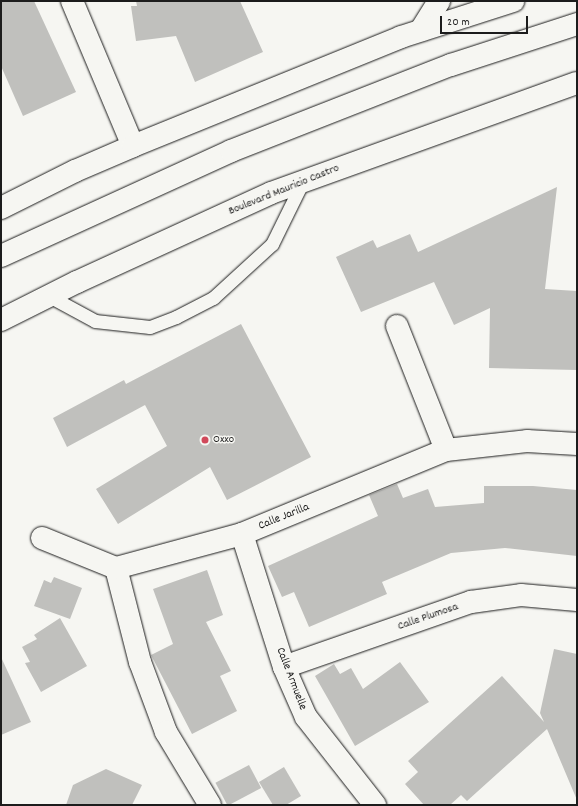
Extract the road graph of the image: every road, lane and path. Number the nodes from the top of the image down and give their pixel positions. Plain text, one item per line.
1 (72, 1) edge
2 (439, 1) edge
3 (513, 1) edge
4 (577, 24) edge
5 (421, 30) junction
6 (577, 82) edge
7 (133, 146) junction
8 (303, 181) junction
9 (6, 202) edge
10 (1, 256) edge
11 (49, 296) junction
12 (1, 320) edge
13 (397, 326) dead end
14 (577, 444) edge
15 (446, 450) junction
16 (242, 534) junction
17 (42, 538) dead end
18 (116, 568) junction
19 (577, 600) edge
20 (284, 667) junction
21 (210, 805) edge
22 (375, 805) edge

1 - 7 street
2 - 5 street
3 - 5 street
4 - 10 street
5 - 7 street
6 - 8 street, Boulevard Mauricio Castro
7 - 9 street
8 - 11 street, Boulevard Mauricio Castro
8 - 11 lane
11 - 12 street, Boulevard Mauricio Castro
13 - 15 street
14 - 15 street, Calle Jarilla
15 - 16 street, Calle Jarilla
16 - 18 street, Calle Jarilla
16 - 20 street, Calle Armuelle
17 - 18 street
18 - 21 street
19 - 20 street, Calle Plumosa
20 - 22 street, Calle Armuelle

